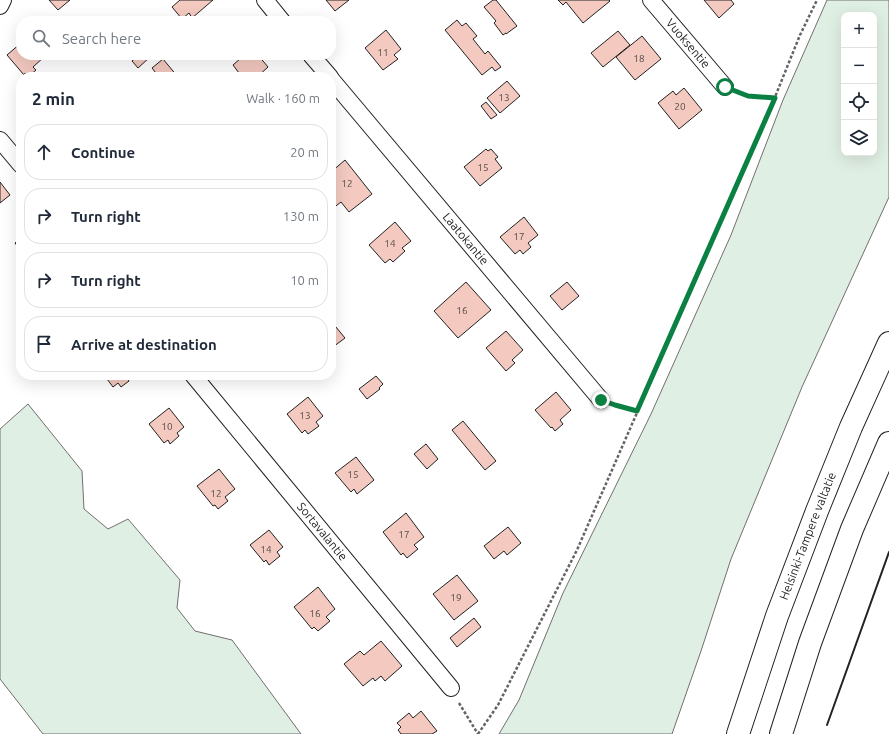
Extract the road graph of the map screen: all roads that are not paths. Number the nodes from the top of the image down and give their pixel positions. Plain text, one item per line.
1 (3, 0) edge
2 (265, 0) edge
3 (651, 0) edge
4 (0, 6) edge
5 (278, 16) edge
6 (315, 60) edge
7 (325, 72) edge
8 (336, 85) edge
9 (725, 87) road end
10 (0, 140) edge
11 (16, 159) edge
12 (889, 342) edge
13 (198, 380) edge
14 (601, 400) road end
15 (889, 444) edge
16 (451, 688) road end
17 (738, 734) edge
18 (781, 734) edge

1 - 4 street
2 - 5 street
3 - 9 street, Vuoksentie
6 - 7 street, Laatokantie
8 - 14 street, Laatokantie
10 - 11 street
12 - 17 highway, Helsinki-Tampere valtatie
13 - 16 street, Sortavalantie
15 - 18 highway

